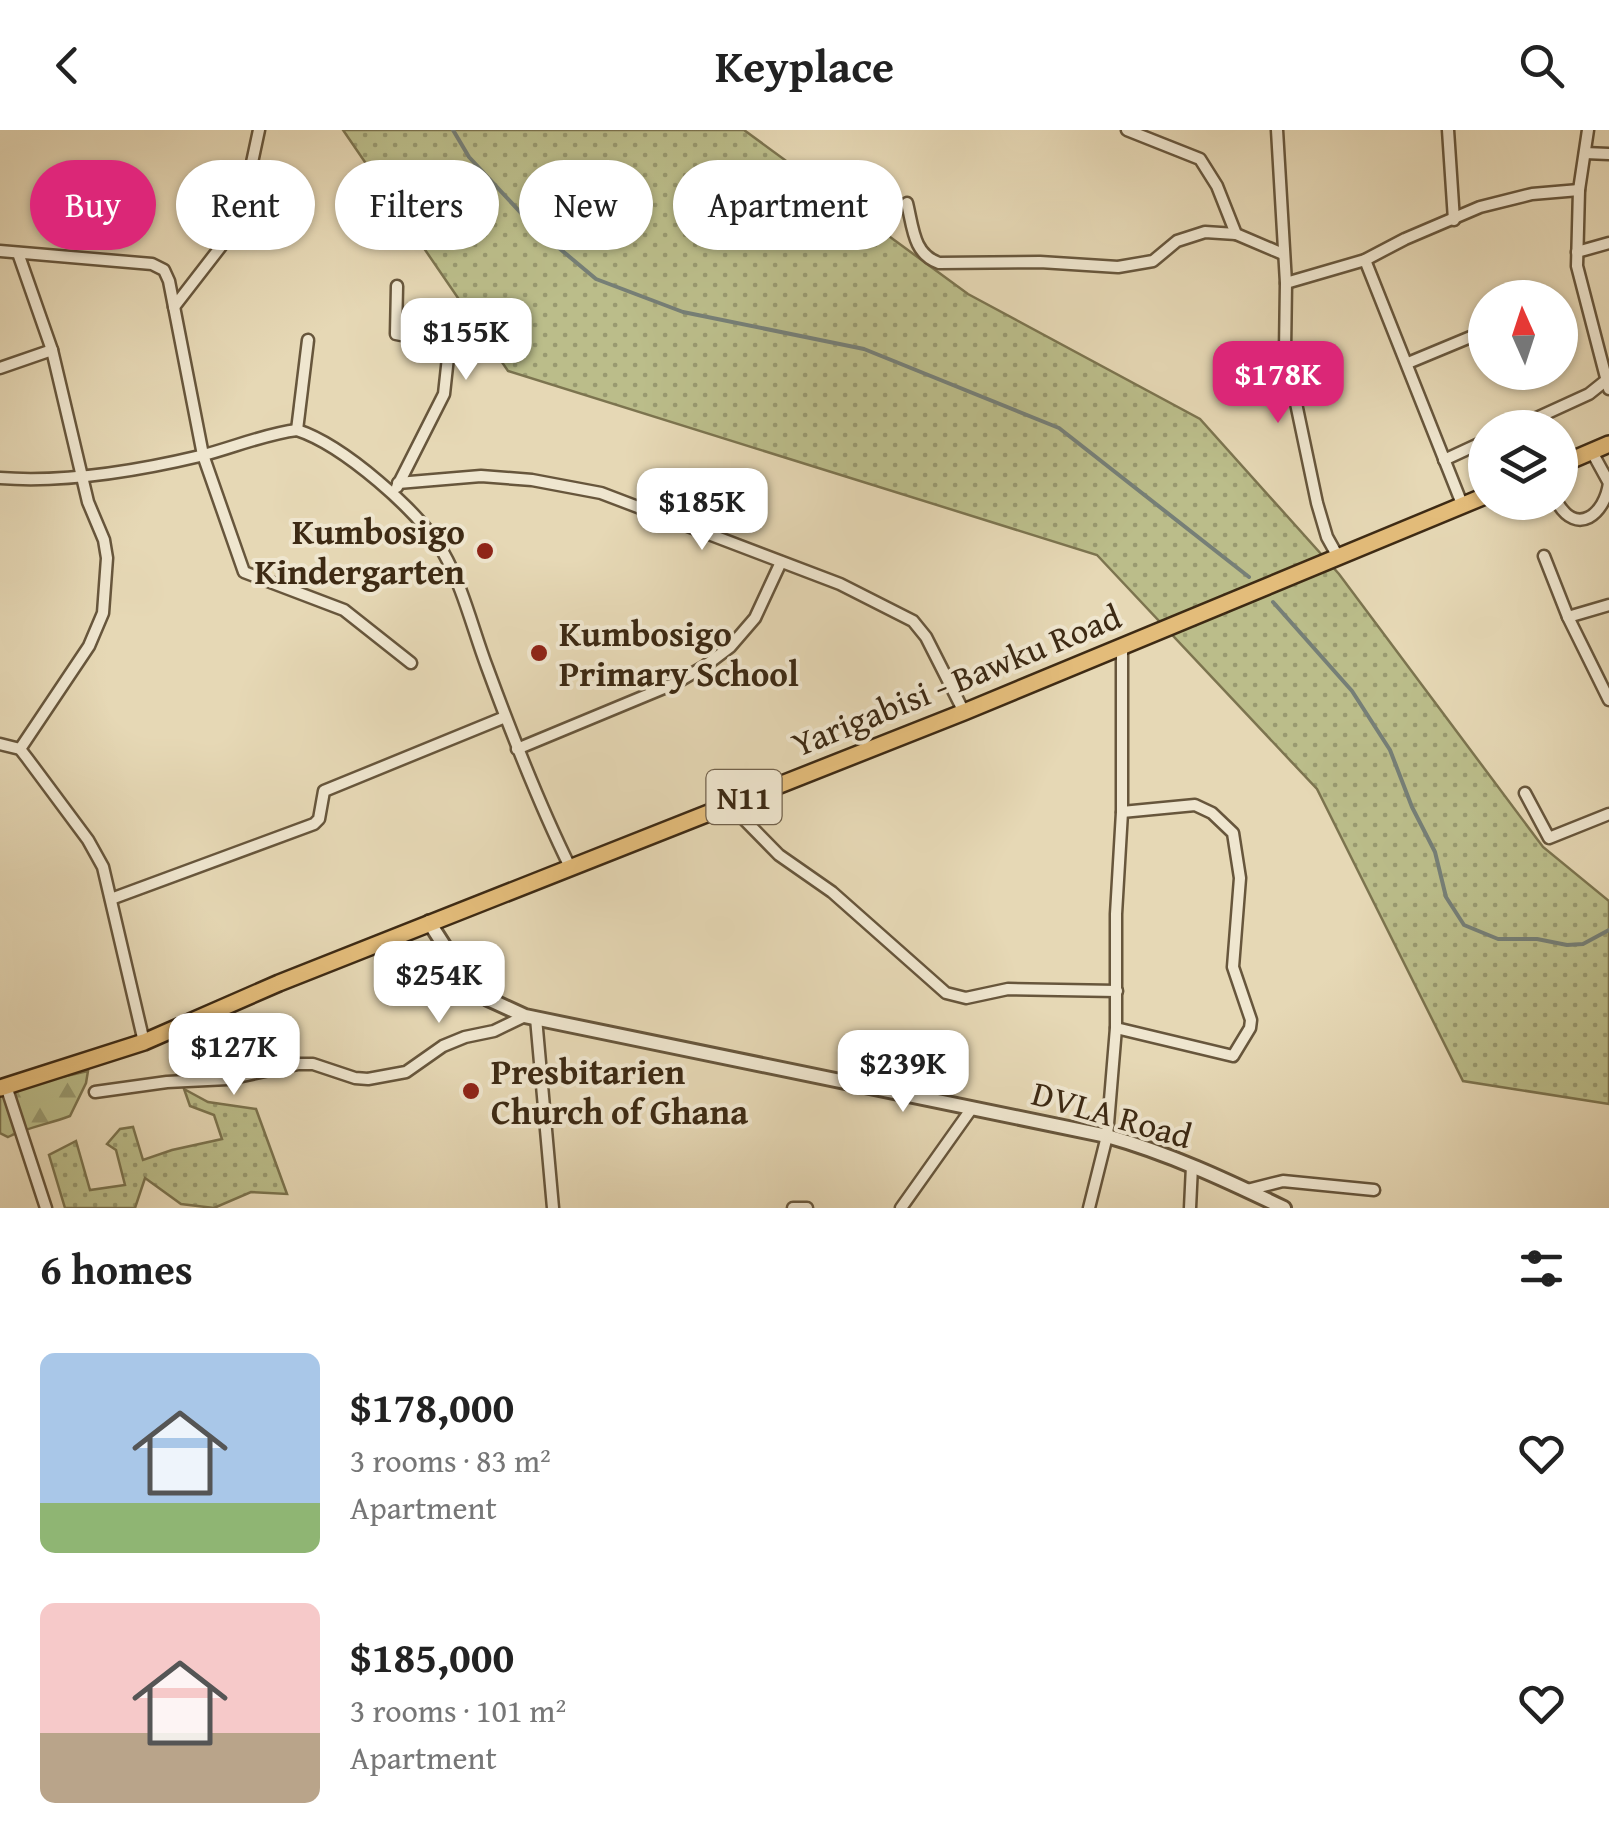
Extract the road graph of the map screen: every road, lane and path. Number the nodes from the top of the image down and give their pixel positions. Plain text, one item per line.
1 (259, 130) edge
2 (1126, 130) edge
3 (1277, 130) edge
4 (1448, 130) edge
5 (1588, 130) edge
6 (1584, 153) junction
7 (1609, 154) edge
8 (1579, 190) junction
9 (908, 203) dead end
10 (1454, 220) junction
11 (1236, 234) junction
12 (1609, 243) edge
13 (0, 251) edge
14 (1577, 252) junction
15 (18, 253) junction
16 (1283, 254) junction
17 (1365, 260) junction
18 (1286, 284) junction
19 (397, 286) dead end
20 (174, 306) junction
21 (1609, 321) edge
22 (1594, 328) junction
23 (1468, 338) edge
24 (308, 340) dead end
25 (52, 350) junction
26 (1408, 363) junction
27 (0, 368) edge
28 (1608, 382) edge
29 (1554, 410) edge
30 (297, 430) junction
31 (1609, 444) edge
32 (1468, 449) edge
33 (1592, 452) junction
34 (203, 455) junction
35 (1578, 458) edge
36 (1444, 460) junction
37 (83, 474) junction
38 (0, 478) edge
39 (398, 483) junction
40 (392, 497) junction
41 (1468, 502) edge
42 (1462, 504) junction
43 (1578, 520) edge
44 (1337, 555) junction
45 (1544, 556) dead end
46 (781, 562) junction
47 (1609, 605) edge
48 (1568, 617) junction
49 (1122, 647) junction
50 (410, 663) dead end
51 (1609, 700) edge
52 (964, 712) junction
53 (505, 717) junction
54 (0, 744) edge
55 (20, 749) junction
56 (517, 749) junction
57 (1524, 793) dead end
58 (728, 803) junction
59 (1122, 812) junction
60 (1609, 814) edge
61 (570, 866) junction
62 (112, 899) junction
63 (430, 922) junction
64 (1117, 992) junction
65 (531, 1017) junction
66 (1116, 1028) junction
67 (144, 1042) junction
68 (3, 1087) edge
69 (95, 1092) dead end
70 (972, 1108) junction
71 (1107, 1136) junction
72 (1192, 1166) junction
73 (1247, 1190) junction
74 (1374, 1190) dead end
75 (46, 1208) edge
76 (554, 1208) edge
77 (792, 1208) edge
78 (807, 1208) edge
79 (901, 1208) edge
80 (1089, 1208) edge
81 (1190, 1208) edge
82 (1284, 1208) edge

1 - 20 street
2 - 11 street
3 - 16 street
4 - 10 street
5 - 6 street
6 - 7 street
6 - 8 street
8 - 10 street
8 - 14 street
9 - 11 street
10 - 17 street
11 - 16 street
12 - 14 street
13 - 15 street
14 - 22 street
15 - 20 street
15 - 25 street
16 - 18 street
17 - 18 street
17 - 26 street
18 - 44 street
19 - 39 street
20 - 34 street
21 - 22 street
22 - 28 street
23 - 26 street
24 - 30 street
25 - 27 street
25 - 37 street
26 - 36 street
28 - 29 street
30 - 34 street
30 - 40 street
31 - 33 highway
32 - 36 street
33 - 35 highway
33 - 43 street
34 - 37 street
34 - 50 street
36 - 42 street
37 - 38 street
37 - 55 street
39 - 40 street
39 - 46 street
40 - 53 street
41 - 42 highway, Yarigabisi - Bawku Road / N11
42 - 44 highway, Yarigabisi - Bawku Road / N11
44 - 49 highway, Yarigabisi - Bawku Road / N11
45 - 48 street
46 - 52 street
46 - 56 street
47 - 48 street
48 - 51 street
49 - 52 highway, Yarigabisi - Bawku Road / N11
49 - 59 street
52 - 58 highway, Yarigabisi - Bawku Road / N11
53 - 56 street
53 - 62 street
54 - 55 street
55 - 62 street
56 - 61 street
57 - 60 street
58 - 61 highway, Yarigabisi - Bawku Road / N11
58 - 64 street
59 - 64 street
59 - 66 street
61 - 63 highway, Yarigabisi - Bawku Road / N11
62 - 67 street
63 - 65 street, DVLA Road
63 - 67 highway, Yarigabisi - Bawku Road / N11
64 - 66 street
65 - 69 street
65 - 70 street, DVLA Road
65 - 76 street
66 - 71 street
67 - 68 highway, Yarigabisi - Bawku Road / N11
68 - 75 street
70 - 71 street, DVLA Road
70 - 79 street
71 - 72 street, DVLA Road
71 - 80 street
72 - 73 street, DVLA Road
72 - 81 street
73 - 74 street
73 - 82 street, DVLA Road
77 - 78 street

